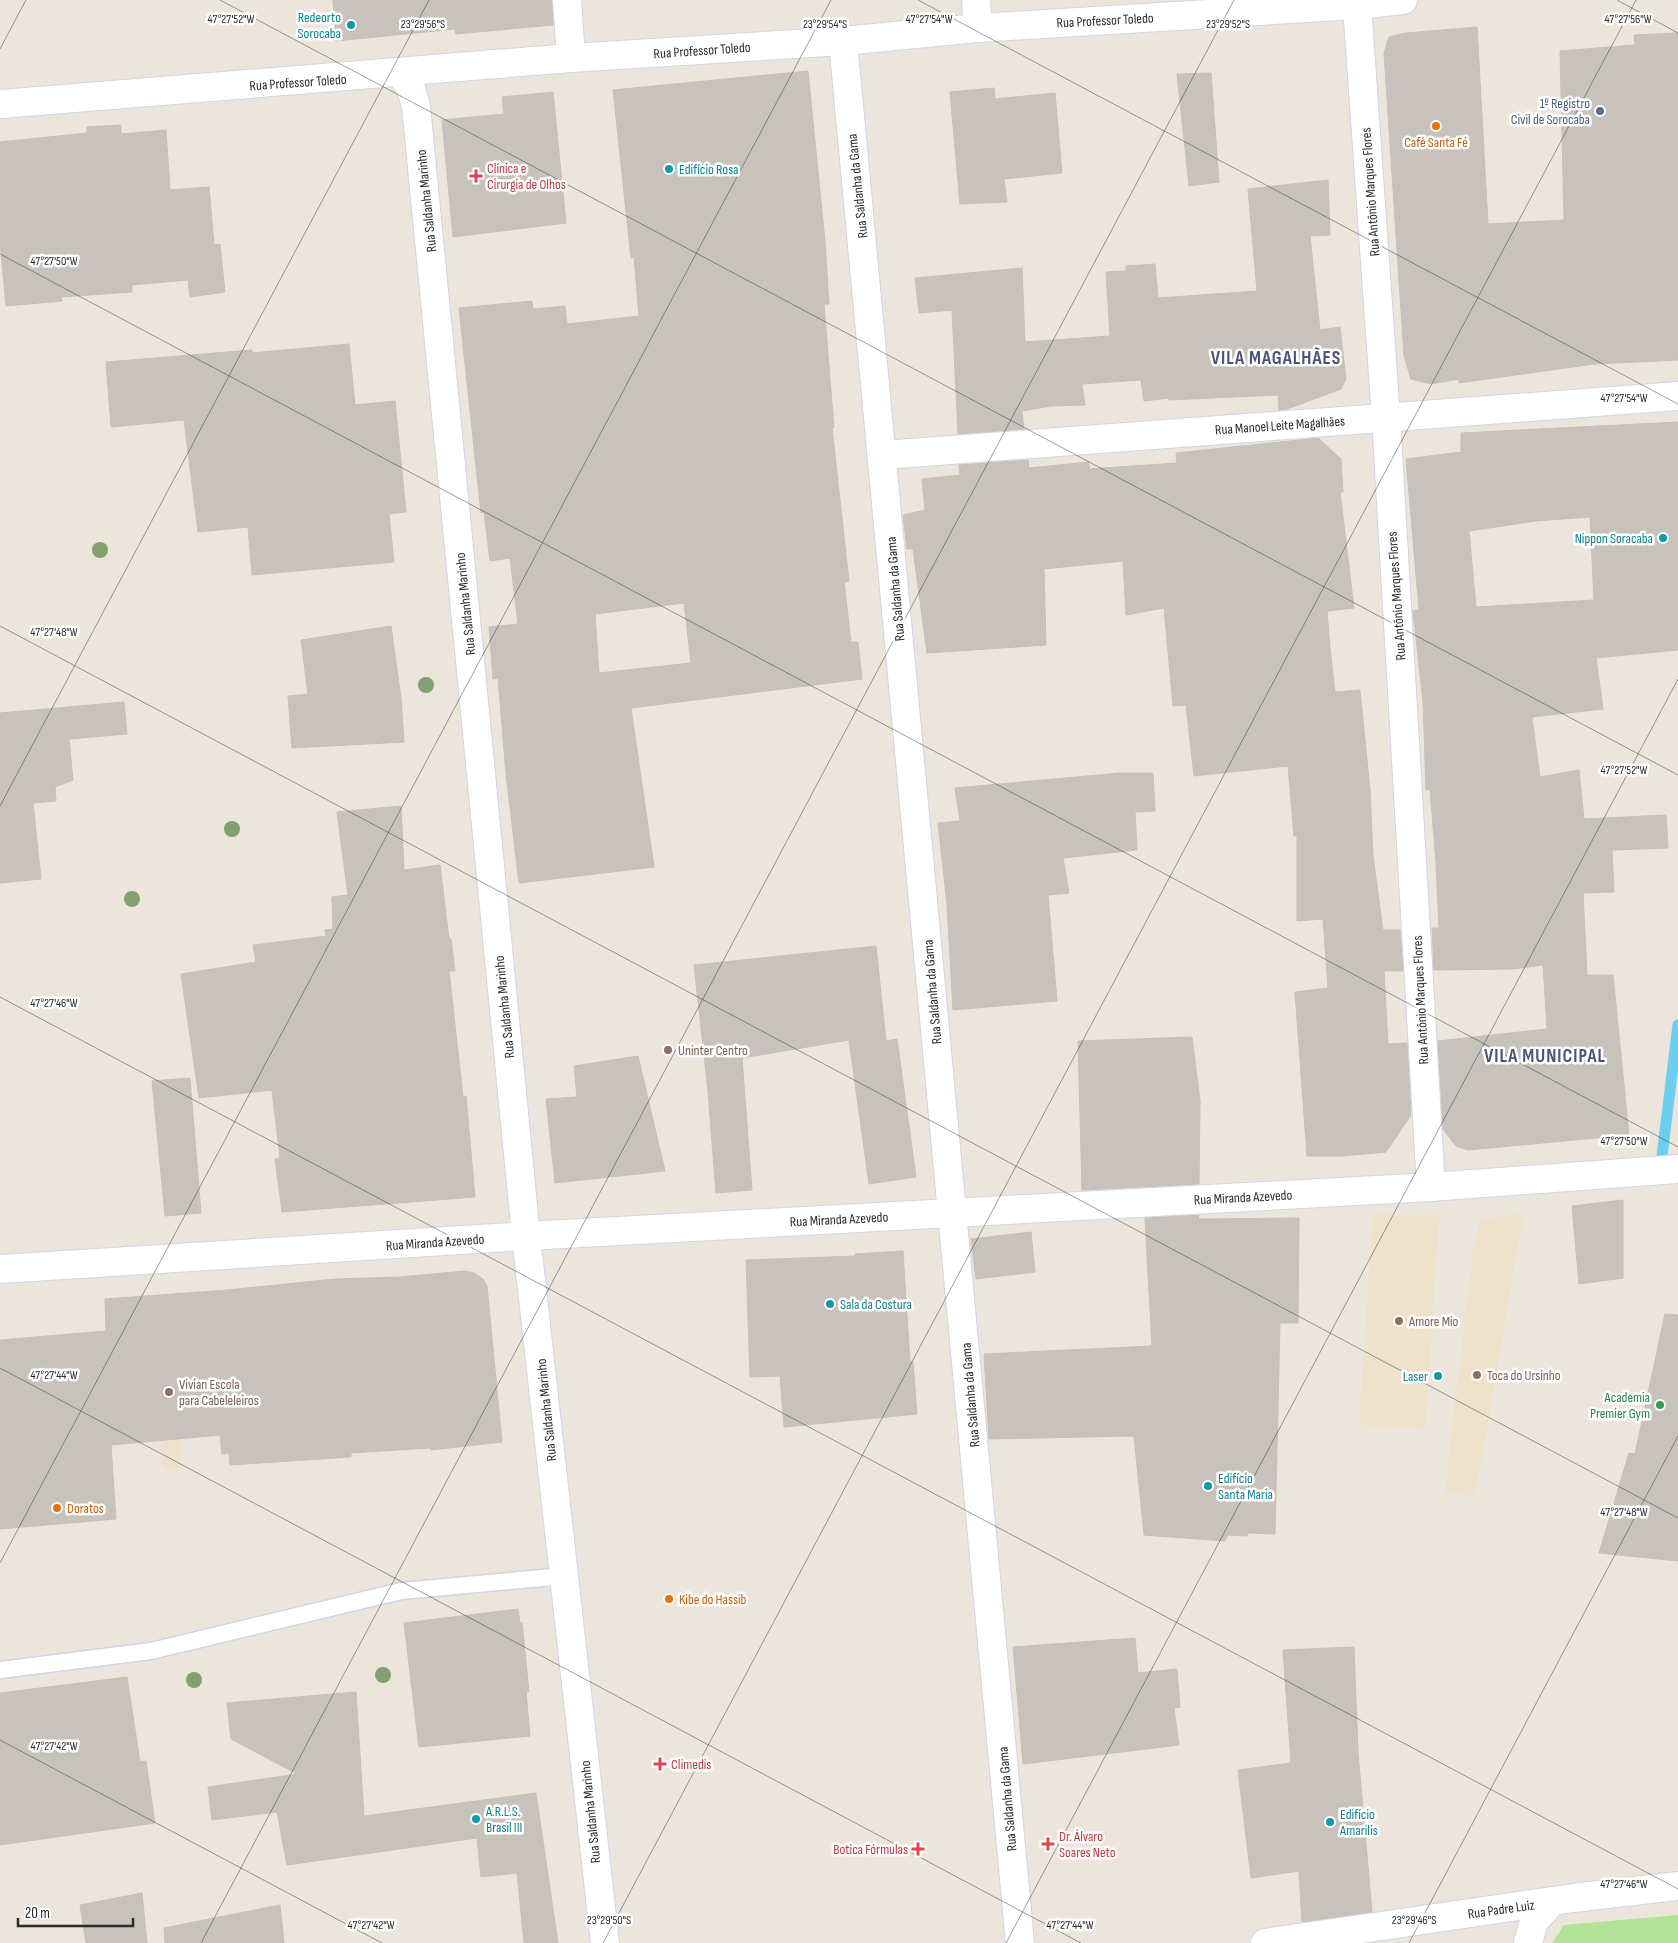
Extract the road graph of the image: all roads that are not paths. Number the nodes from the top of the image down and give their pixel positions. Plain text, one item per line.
1 (567, 0) edge
2 (976, 0) edge
3 (1404, 0) edge
4 (1357, 5) junction
5 (978, 28) junction
6 (843, 41) junction
7 (571, 58) junction
8 (401, 74) junction
9 (0, 104) edge
10 (1678, 396) edge
11 (1386, 418) junction
12 (883, 455) junction
13 (1678, 1169) edge
14 (1432, 1187) junction
15 (953, 1213) junction
16 (526, 1236) junction
17 (0, 1269) edge
18 (564, 1576) junction
19 (0, 1670) edge
20 (1678, 1886) edge
21 (1552, 1902) junction
22 (605, 1943) edge
23 (1020, 1943) edge
24 (1265, 1943) edge
25 (1528, 1943) edge

1 - 7 street
2 - 5 street
3 - 4 street, Rua Professor Toledo
4 - 5 street, Rua Professor Toledo
4 - 11 street, Rua Antônio Marques Flores
5 - 6 street, Rua Professor Toledo
6 - 7 street, Rua Professor Toledo
6 - 12 street, Rua Saldanha da Gama
7 - 8 street, Rua Professor Toledo
8 - 9 street, Rua Professor Toledo
8 - 16 street, Rua Saldanha Marinho
10 - 11 street, Rua Manoel Leite Magalhães
11 - 12 street, Rua Manoel Leite Magalhães
11 - 14 street, Rua Antônio Marques Flores
12 - 15 street, Rua Saldanha da Gama
13 - 14 street, Rua Miranda Azevedo
14 - 15 street, Rua Miranda Azevedo
15 - 16 street, Rua Miranda Azevedo
15 - 23 street, Rua Saldanha da Gama
16 - 17 street, Rua Miranda Azevedo
16 - 18 street, Rua Saldanha Marinho
18 - 19 lane
18 - 22 street, Rua Saldanha Marinho
20 - 21 street, Rua Padre Luiz
21 - 24 street, Rua Padre Luiz
21 - 25 street

